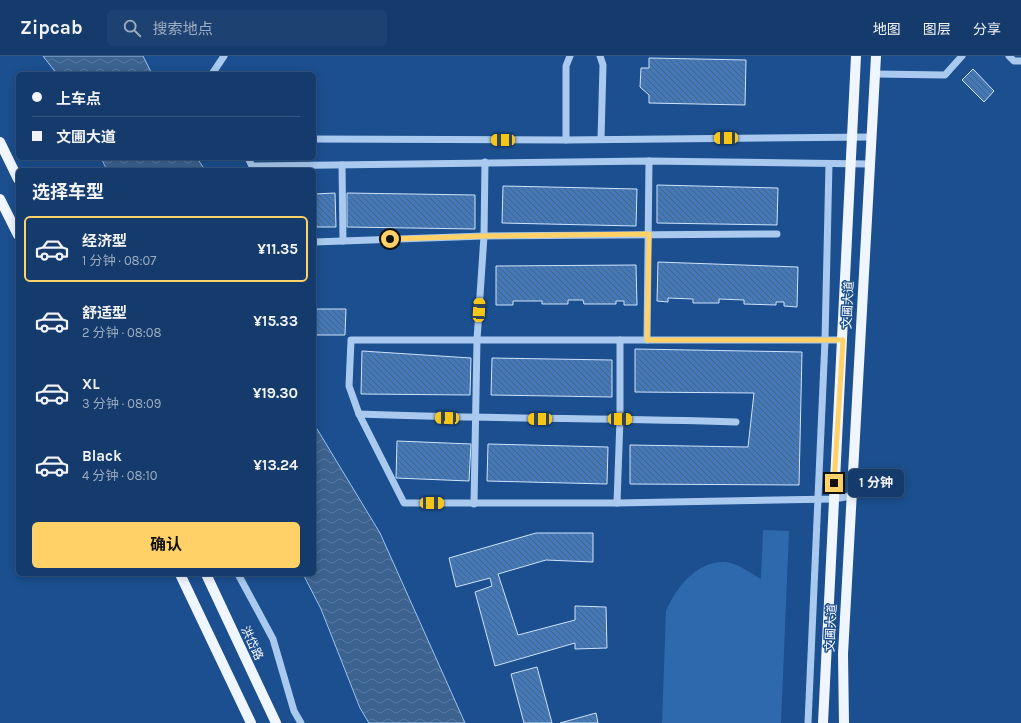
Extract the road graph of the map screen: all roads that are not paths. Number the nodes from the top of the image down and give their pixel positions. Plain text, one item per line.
1 (224, 56) edge
2 (570, 56) edge
3 (600, 56) edge
4 (856, 56) edge
5 (876, 56) edge
6 (962, 56) edge
7 (1009, 56) edge
8 (1021, 61) edge
9 (213, 72) edge
10 (875, 74) junction
11 (852, 136) junction
12 (871, 137) junction
13 (316, 139) edge
14 (601, 139) junction
15 (566, 140) junction
16 (0, 142) edge
17 (649, 161) junction
18 (485, 162) junction
19 (342, 164) junction
20 (829, 164) junction
21 (850, 164) junction
22 (869, 164) junction
23 (252, 168) edge
24 (16, 175) edge
25 (0, 199) edge
26 (16, 232) edge
27 (649, 234) junction
28 (776, 234) dead end
29 (484, 236) junction
30 (343, 241) junction
31 (316, 242) edge
32 (478, 340) junction
33 (620, 340) junction
34 (647, 340) junction
35 (825, 340) junction
36 (843, 340) junction
37 (359, 414) junction
38 (476, 419) junction
39 (620, 419) junction
40 (736, 422) dead end
41 (851, 496) junction
42 (817, 499) junction
43 (834, 499) junction
44 (617, 503) junction
45 (474, 504) junction
46 (181, 576) edge
47 (207, 576) edge
48 (239, 576) edge
49 (251, 723) edge
50 (276, 723) edge
51 (301, 723) edge
52 (808, 723) edge
53 (823, 723) edge
54 (844, 723) edge

1 - 9 street
2 - 15 street
3 - 14 street
4 - 11 main road, 文圃大道
5 - 10 main road, 文圃大道
6 - 10 street
7 - 8 street
10 - 12 main road, 文圃大道
11 - 12 street
11 - 14 street
11 - 21 main road, 文圃大道
12 - 22 main road, 文圃大道
13 - 15 street
14 - 15 street
16 - 24 main road
17 - 18 street
17 - 20 street
17 - 27 street
18 - 19 street
18 - 29 street
19 - 23 street
19 - 30 street
20 - 21 street
20 - 35 street
21 - 22 street
21 - 36 main road, 文圃大道
22 - 41 main road, 文圃大道
25 - 26 main road
27 - 28 street
27 - 29 street
27 - 34 street
29 - 30 street
29 - 32 street
30 - 31 street
32 - 33 street
32 - 37 street
32 - 38 street
33 - 34 street
33 - 39 street
34 - 35 street
35 - 36 street
35 - 42 street
36 - 43 main road, 文圃大道
37 - 38 street
37 - 45 street
38 - 39 street
38 - 45 street
39 - 40 street
39 - 44 street
41 - 43 street
41 - 54 main road, 文圃大道
42 - 43 street
42 - 44 street
42 - 52 street
43 - 53 main road, 文圃大道
44 - 45 street
46 - 49 main road
47 - 50 main road, 洪岱路
48 - 51 street

